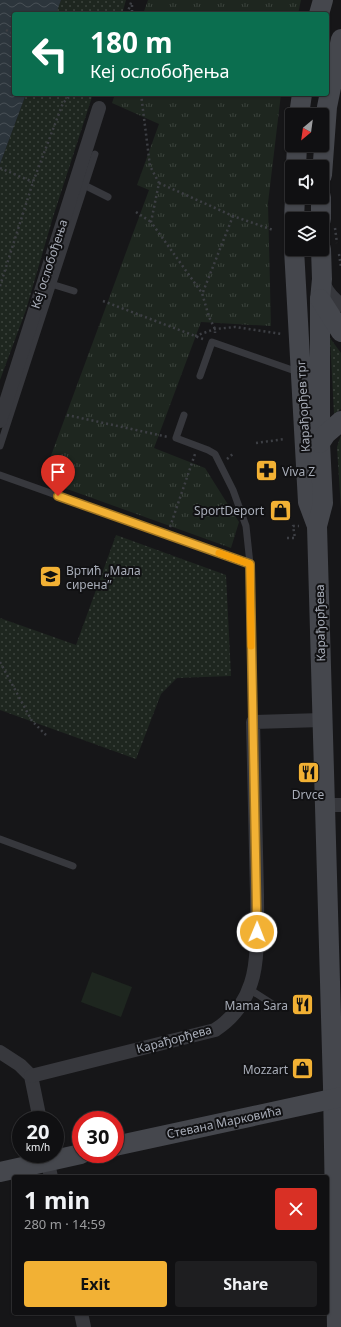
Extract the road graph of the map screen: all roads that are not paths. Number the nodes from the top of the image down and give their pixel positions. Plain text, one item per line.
1 (323, 0) edge
2 (320, 12) edge
3 (341, 39) edge
4 (302, 96) edge
5 (99, 108) dead end
6 (300, 108) edge
7 (95, 154) dead end
8 (323, 160) edge
9 (80, 183) junction
10 (108, 197) dead end
11 (332, 248) edge
12 (294, 256) edge
13 (307, 256) edge
14 (322, 279) junction
15 (48, 283) junction
16 (74, 291) dead end
17 (320, 300) junction
18 (341, 305) edge
19 (341, 332) edge
20 (302, 374) junction
21 (200, 376) dead end
22 (184, 415) dead end
23 (0, 420) edge
24 (341, 421) edge
25 (320, 443) junction
26 (0, 446) edge
27 (0, 475) edge
28 (309, 526) junction
29 (250, 564) junction
30 (322, 720) junction
31 (252, 722) junction
32 (333, 805) edge
33 (0, 839) edge
34 (73, 866) dead end
35 (249, 988) junction
36 (274, 1004) dead end
37 (0, 1052) edge
38 (31, 1076) junction
39 (337, 1098) edge
40 (38, 1111) edge
41 (124, 1144) edge
42 (72, 1157) edge
43 (48, 1164) edge
44 (0, 1172) edge
45 (81, 1315) edge
46 (84, 1327) edge
47 (338, 1327) edge

1 - 2 main road
3 - 8 main road
4 - 6 main road
5 - 9 street, Кеј ослобођења
7 - 9 lane
9 - 10 lane
9 - 15 street, Кеј ослобођења
11 - 14 main road, Карађорђев трг
12 - 20 main road, Карађорђев трг
13 - 17 main road
14 - 17 main road, Карађорђев трг
14 - 18 street
15 - 16 lane
15 - 23 street, Кеј ослобођења
15 - 26 lane
17 - 19 main road
17 - 25 main road, Карађорђев трг
20 - 21 lane
20 - 28 main road, Карађорђев трг
22 - 29 lane
24 - 25 main road
25 - 28 main road, Карађорђев трг
27 - 29 lane
28 - 30 main road, Карађорђева
29 - 31 lane, Карађорђева
30 - 31 street
30 - 32 main road, Карађорђева
31 - 35 street, Карађорђева
32 - 39 main road, Карађорђева
33 - 34 lane
35 - 36 lane
35 - 38 street, Карађорђева
37 - 38 street
38 - 40 street
39 - 41 main road, Стевана Марковића
39 - 47 main road, Карађорђева
42 - 43 main road
43 - 44 main road
45 - 46 street

